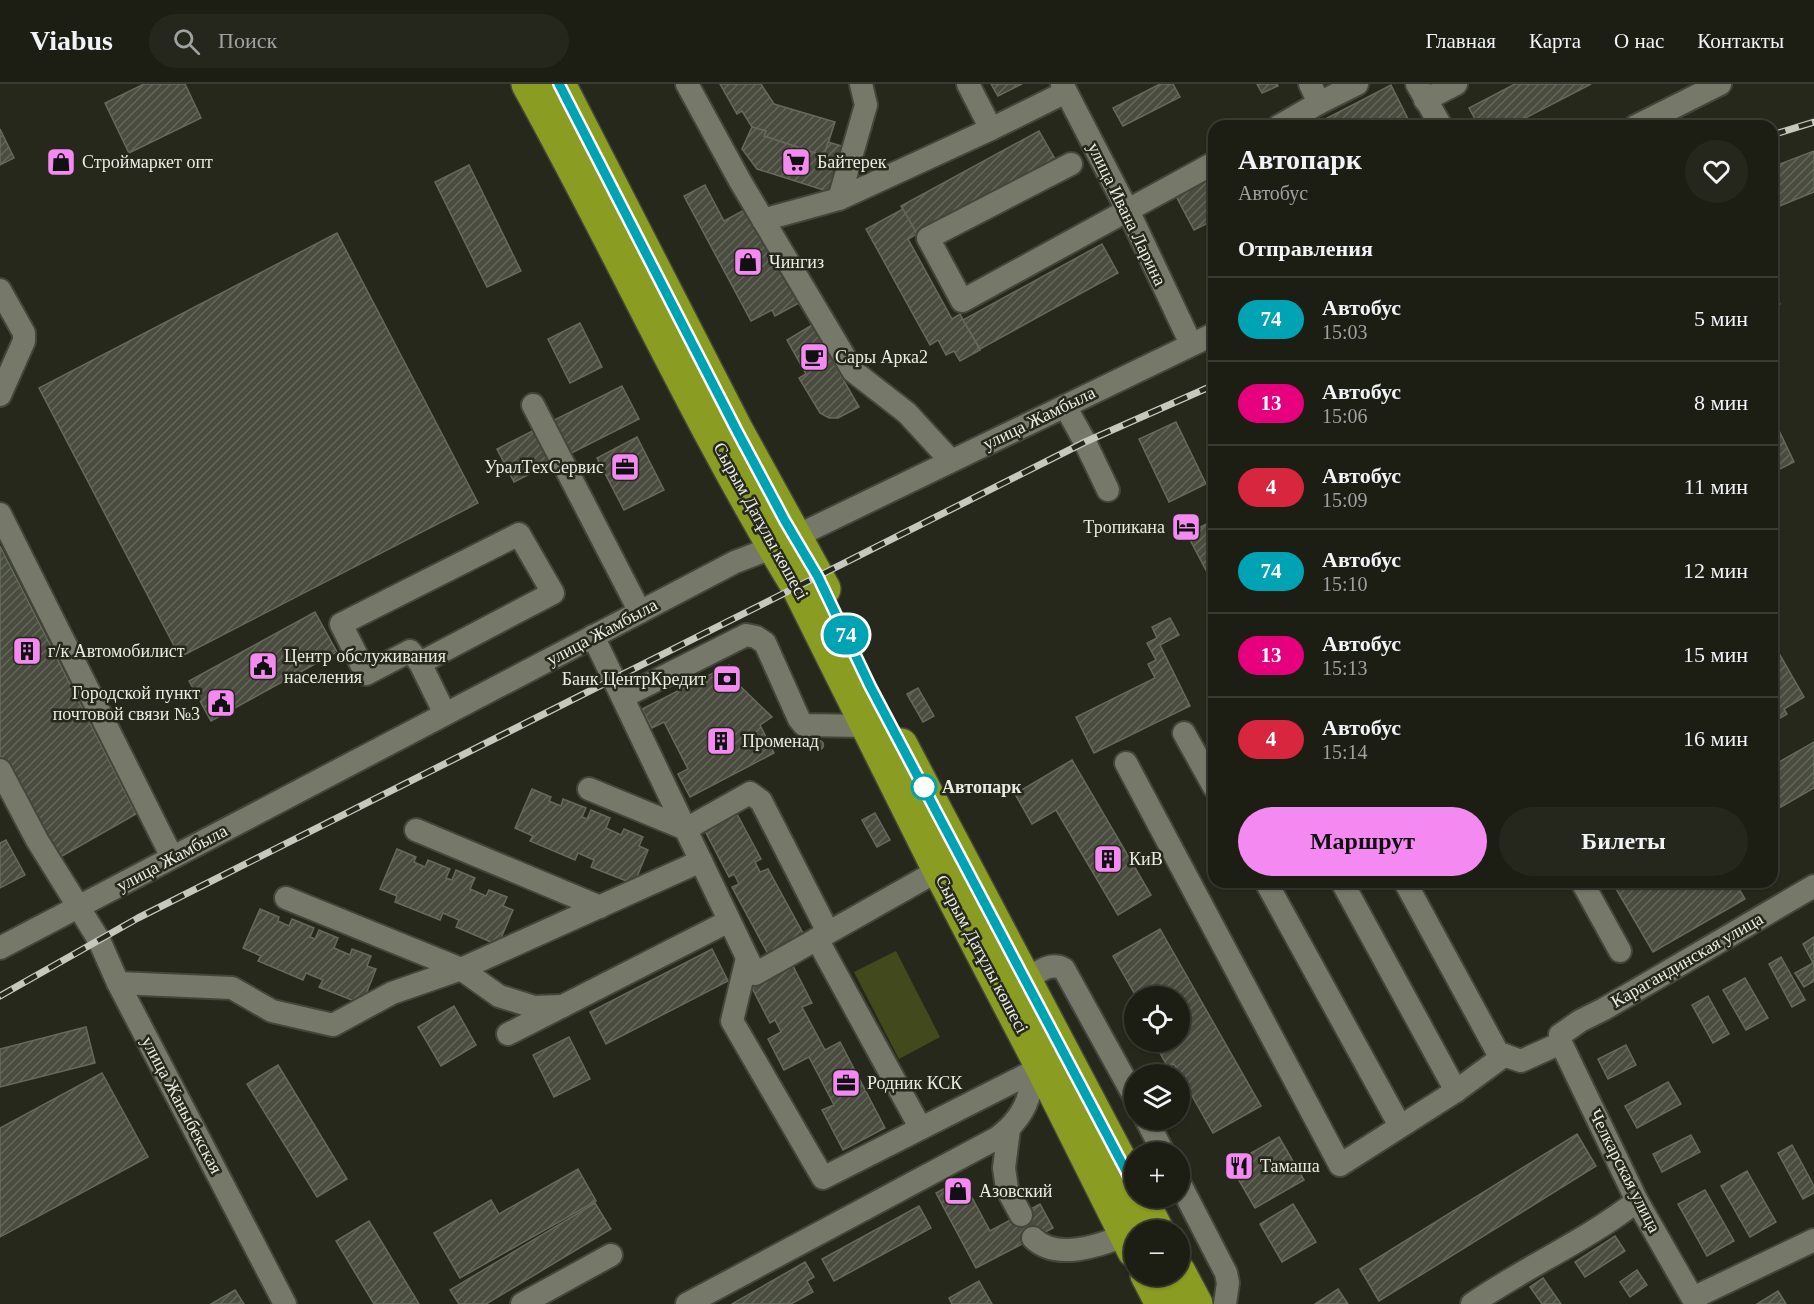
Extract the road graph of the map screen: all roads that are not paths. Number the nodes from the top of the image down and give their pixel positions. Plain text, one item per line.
1 (528, 84) edge
2 (559, 84) edge
3 (687, 84) edge
4 (861, 84) edge
5 (968, 84) edge
6 (1357, 84) edge
7 (1456, 84) edge
8 (1719, 84) edge
9 (1064, 88) edge
10 (1421, 92) edge
11 (1315, 94) edge
12 (1286, 120) edge
13 (1437, 120) edge
14 (1648, 120) edge
15 (991, 129) junction
16 (1071, 164) dead end
17 (1208, 166) edge
18 (839, 199) junction
19 (1128, 212) junction
20 (763, 220) junction
21 (0, 290) edge
22 (1208, 337) edge
23 (1191, 344) junction
24 (0, 394) edge
25 (533, 405) dead end
26 (1065, 406) junction
27 (951, 461) junction
28 (1108, 490) dead end
29 (0, 514) edge
30 (784, 542) junction
31 (640, 612) junction
32 (593, 636) junction
33 (420, 663) junction
34 (623, 697) junction
35 (445, 714) junction
36 (867, 726) junction
37 (1184, 733) dead end
38 (1126, 763) dead end
39 (0, 770) edge
40 (1208, 776) edge
41 (589, 789) dead end
42 (6, 794) edge
43 (686, 829) junction
44 (416, 830) dead end
45 (172, 858) junction
46 (701, 861) junction
47 (939, 870) junction
48 (1814, 886) edge
49 (1269, 888) edge
50 (1345, 888) edge
51 (1408, 888) edge
52 (1585, 888) edge
53 (286, 898) dead end
54 (78, 907) junction
55 (600, 907) junction
56 (729, 921) junction
57 (822, 936) junction
58 (0, 948) edge
59 (1620, 951) dead end
60 (747, 958) junction
61 (461, 969) junction
62 (1025, 980) junction
63 (118, 983) junction
64 (563, 1006) junction
65 (508, 1034) dead end
66 (1561, 1039) junction
67 (1505, 1055) junction
68 (1037, 1069) junction
69 (1124, 1078) edge
70 (1456, 1091) junction
71 (1400, 1126) junction
72 (920, 1127) junction
73 (1009, 1129) junction
74 (1124, 1167) edge
75 (1637, 1201) junction
76 (1190, 1203) edge
77 (1021, 1215) dead end
78 (1128, 1220) edge
79 (1033, 1238) dead end
80 (1814, 1240) edge
81 (1124, 1242) edge
82 (611, 1256) dead end
83 (1153, 1286) edge
84 (1186, 1286) edge
85 (1694, 1301) edge
86 (285, 1304) edge
87 (522, 1304) edge
88 (687, 1304) edge
89 (1162, 1304) edge
90 (1196, 1304) edge
91 (1225, 1304) edge
92 (1472, 1304) edge

1 - 30 highway, Сырым Датұлы көшесі
2 - 30 highway, Сырым Датұлы көшесі
3 - 20 street
4 - 18 street
5 - 15 street
6 - 11 street
7 - 10 street
8 - 14 street
9 - 15 street
9 - 19 street, улица Ивана Ларина
10 - 13 street
11 - 12 street
15 - 18 street
16 - 19 street
17 - 19 street
18 - 20 street
19 - 23 street, улица Ивана Ларина
20 - 27 street
21 - 24 street
22 - 23 street, улица Жамбыла
23 - 26 street, улица Жамбыла
25 - 31 street
26 - 27 street, улица Жамбыла
26 - 28 street
27 - 30 street, улица Жамбыла
29 - 45 street
30 - 31 street, улица Жамбыла
30 - 36 highway, Сырым Датұлы көшесі
30 - 62 highway, Сырым Датұлы көшесі
31 - 32 street, улица Жамбыла
32 - 34 street
32 - 35 street, улица Жамбыла
33 - 33 street
33 - 35 street
34 - 36 street
34 - 43 street
35 - 45 street, улица Жамбыла
36 - 47 highway, Сырым Датұлы көшесі
37 - 40 street
38 - 71 street
39 - 42 street, улица Жаныбекская
41 - 43 street
42 - 54 street, улица Жаныбекская
43 - 46 street
43 - 57 street
44 - 55 street
45 - 54 street, улица Жамбыла
46 - 55 street
46 - 56 street
47 - 57 street
47 - 68 highway, Сырым Датұлы көшесі
48 - 66 street, Карагандинская улица
49 - 71 street
50 - 70 street
51 - 67 street
52 - 59 street
53 - 61 street
54 - 58 street, улица Жамбыла
54 - 63 street, улица Жаныбекская
55 - 61 street
56 - 60 street
56 - 64 street
57 - 60 street
57 - 72 street
60 - 72 street
61 - 63 street
61 - 64 street
62 - 69 street
62 - 74 highway, Сырым Датұлы көшесі
63 - 86 street, улица Жаныбекская
64 - 65 street
66 - 67 street, Карагандинская улица
66 - 75 street, Челкарская улица
67 - 70 street
68 - 72 street
68 - 73 street
68 - 78 highway, Сырым Датұлы көшесі
70 - 71 street
73 - 77 street
73 - 88 street
75 - 85 street, Челкарская улица
75 - 92 street
76 - 91 street
79 - 81 street
80 - 85 street
82 - 87 street
83 - 89 highway
84 - 90 highway

